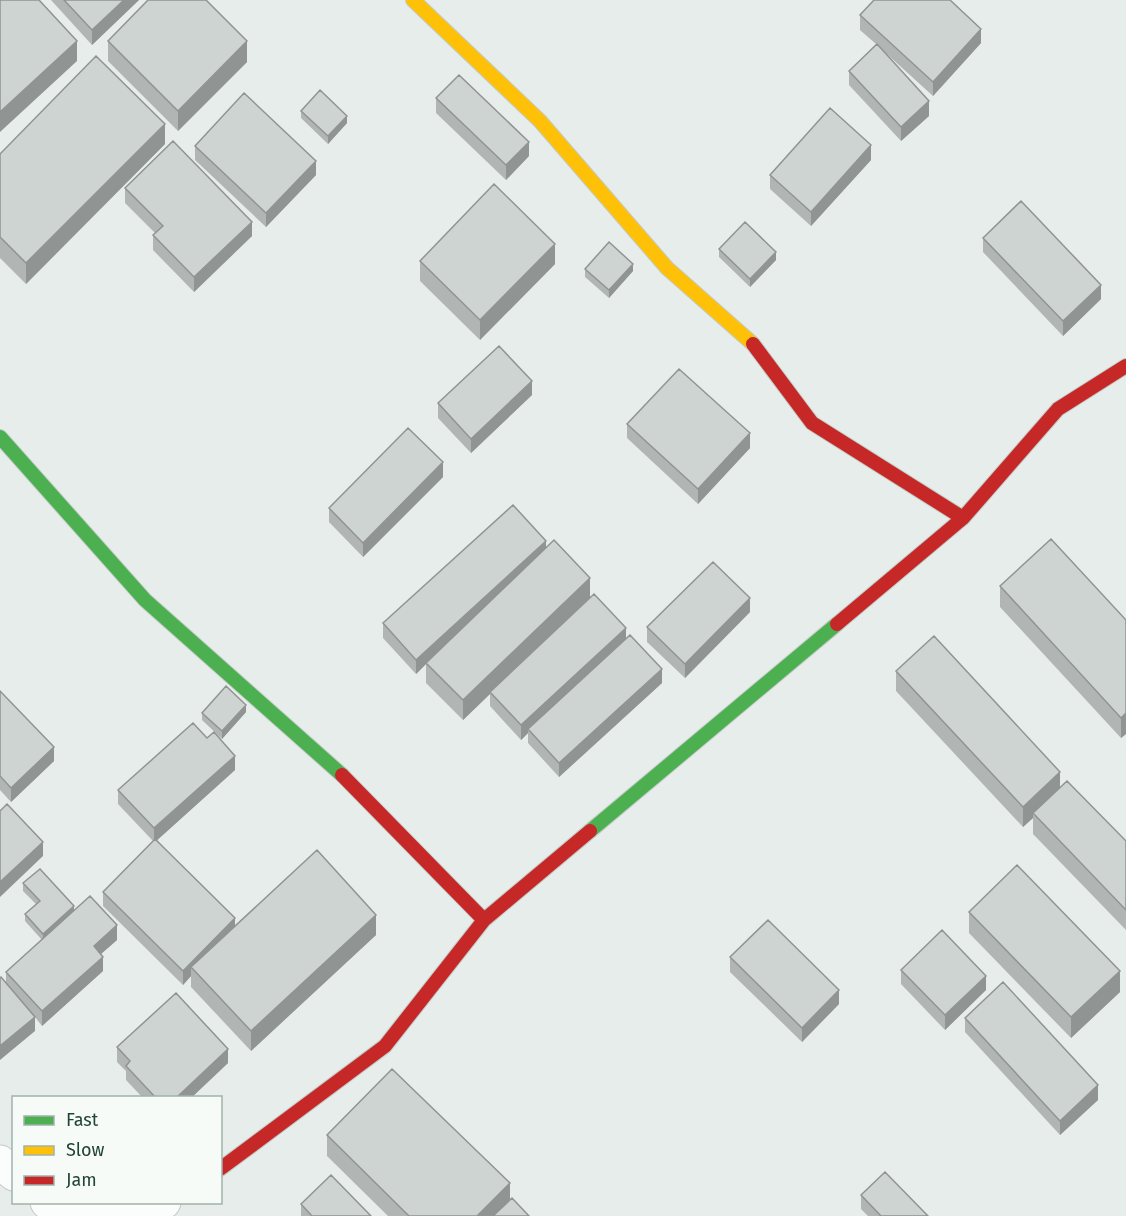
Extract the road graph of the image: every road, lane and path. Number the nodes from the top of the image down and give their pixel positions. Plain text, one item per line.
1 (413, 0) edge
2 (1126, 366) edge
3 (0, 437) edge
4 (963, 519) junction
5 (484, 920) junction
6 (0, 1162) edge
7 (222, 1168) edge
8 (12, 1172) edge
9 (48, 1204) edge
10 (152, 1204) edge

1 - 4 street
2 - 4 street
3 - 5 street
4 - 5 street
5 - 7 street
6 - 8 street
9 - 10 street

